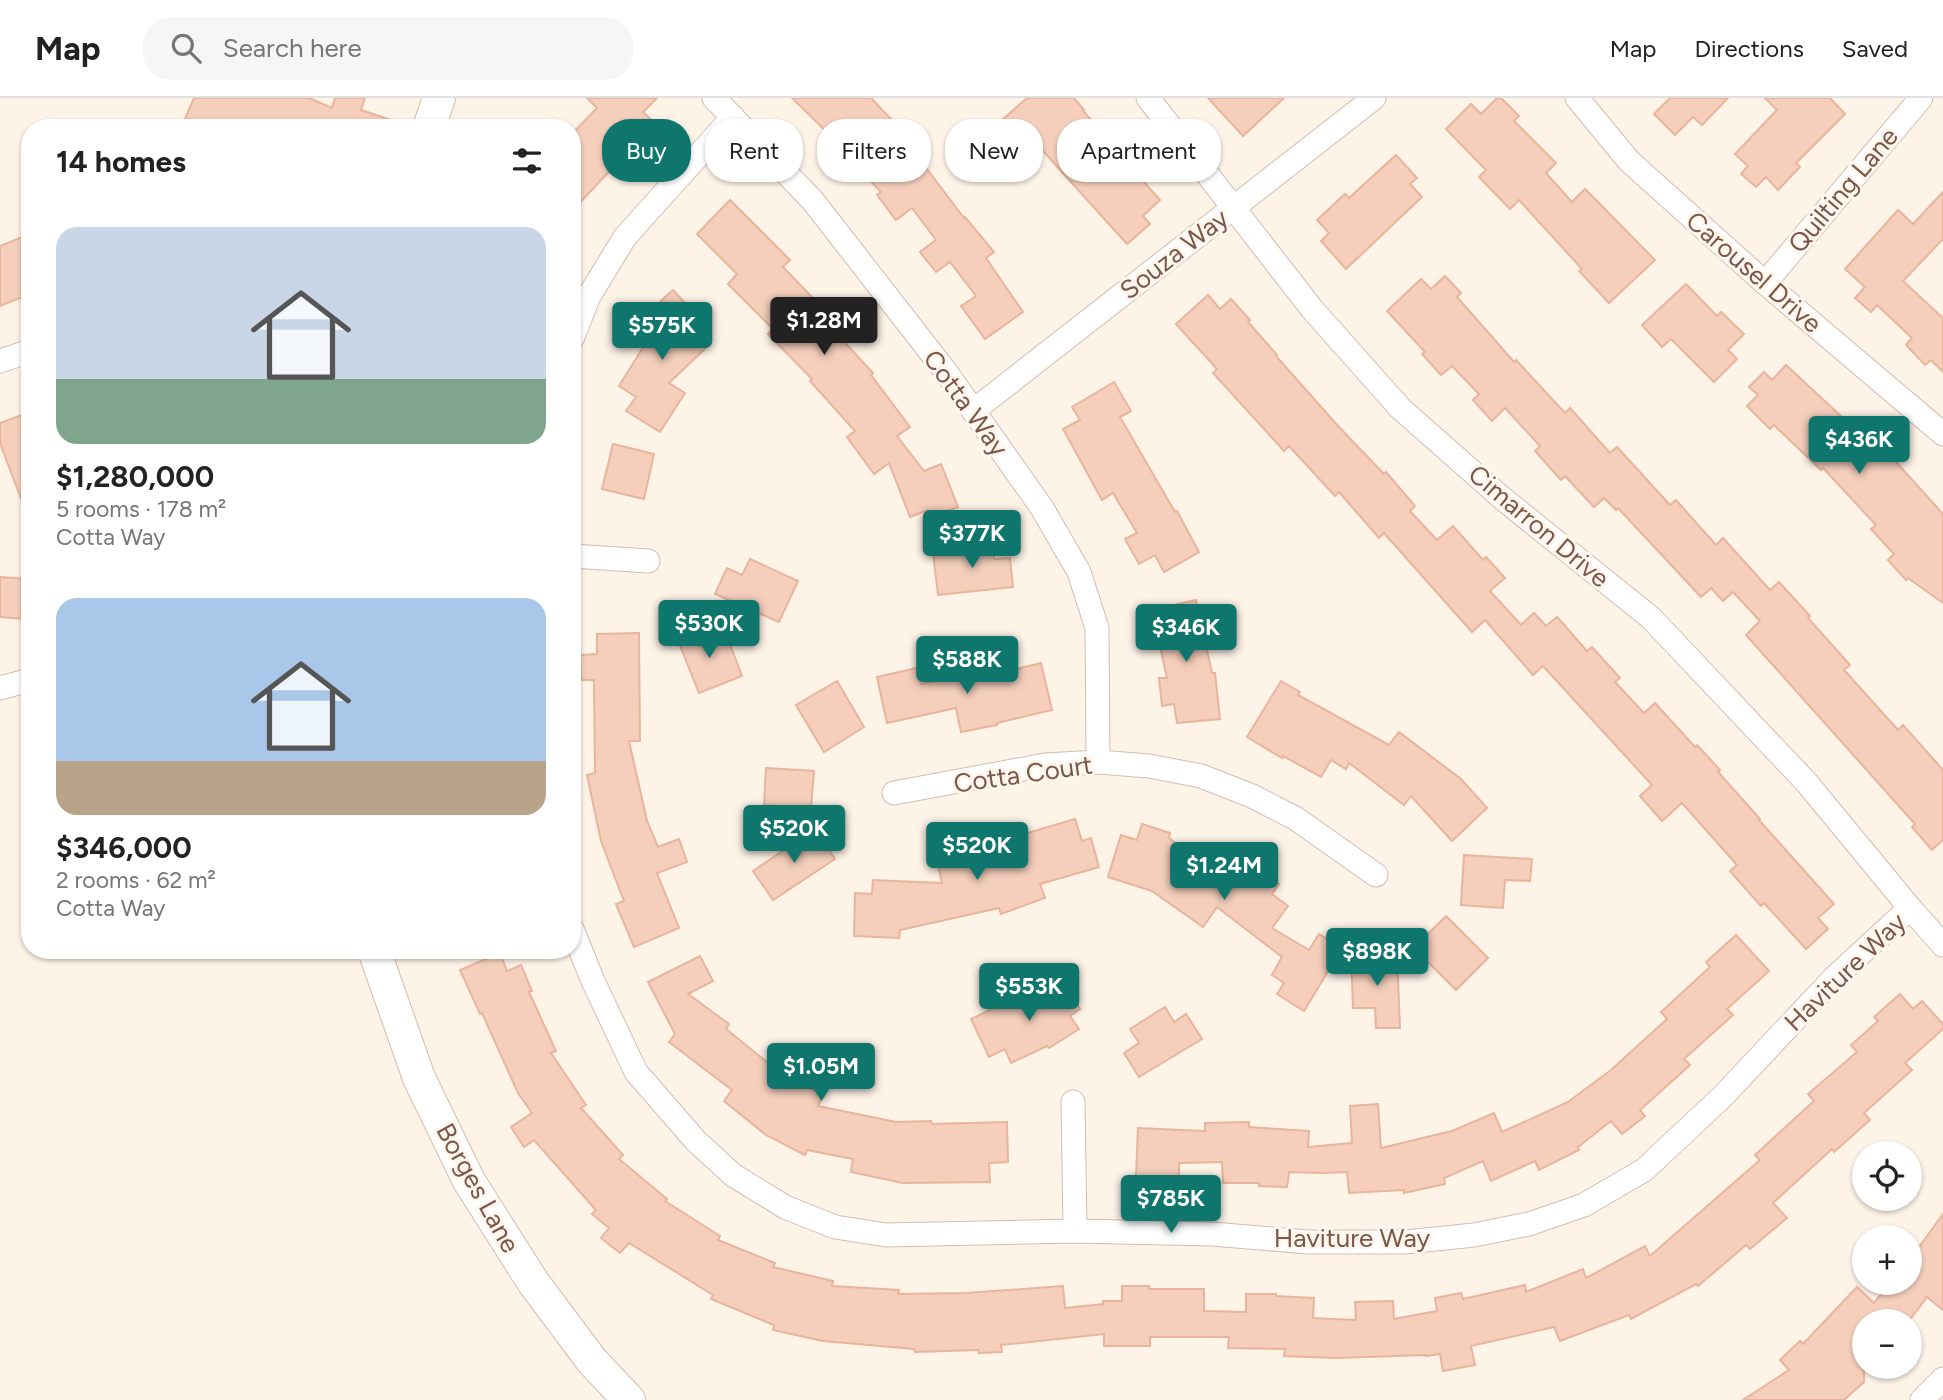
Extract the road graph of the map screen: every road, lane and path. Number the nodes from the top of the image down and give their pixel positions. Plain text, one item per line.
1 (439, 98) edge
2 (714, 98) edge
3 (1148, 98) edge
4 (1374, 98) edge
5 (1577, 98) edge
6 (1921, 98) edge
7 (733, 117) junction
8 (432, 119) edge
9 (1233, 208) junction
10 (1765, 283) junction
11 (581, 316) edge
12 (21, 354) edge
13 (0, 361) edge
14 (973, 411) junction
15 (1943, 434) edge
16 (581, 557) edge
17 (648, 561) dead end
18 (21, 682) edge
19 (0, 688) edge
20 (1098, 762) junction
21 (894, 793) dead end
22 (1376, 875) dead end
23 (1910, 908) junction
24 (1943, 944) edge
25 (581, 951) edge
26 (377, 959) edge
27 (1073, 1102) dead end
28 (1075, 1231) junction
29 (1943, 1379) edge
30 (629, 1400) edge
31 (1922, 1400) edge

1 - 8 street
2 - 7 street, Cotta Way
3 - 9 street, Cimarron Drive
4 - 9 street, Souza Way
5 - 10 street, Carousel Drive
6 - 10 street, Quilting Lane
7 - 11 street
7 - 14 street, Cotta Way
9 - 14 street, Souza Way
9 - 23 street, Cimarron Drive
10 - 15 street, Carousel Drive
12 - 13 street
14 - 20 street, Cotta Way
16 - 17 street
18 - 19 street
20 - 21 street, Cotta Court
20 - 22 street, Cotta Court
23 - 24 street, Cimarron Drive
23 - 28 street, Haviture Way
25 - 28 street, Haviture Way
26 - 30 street, Borges Lane
27 - 28 street
29 - 31 street

